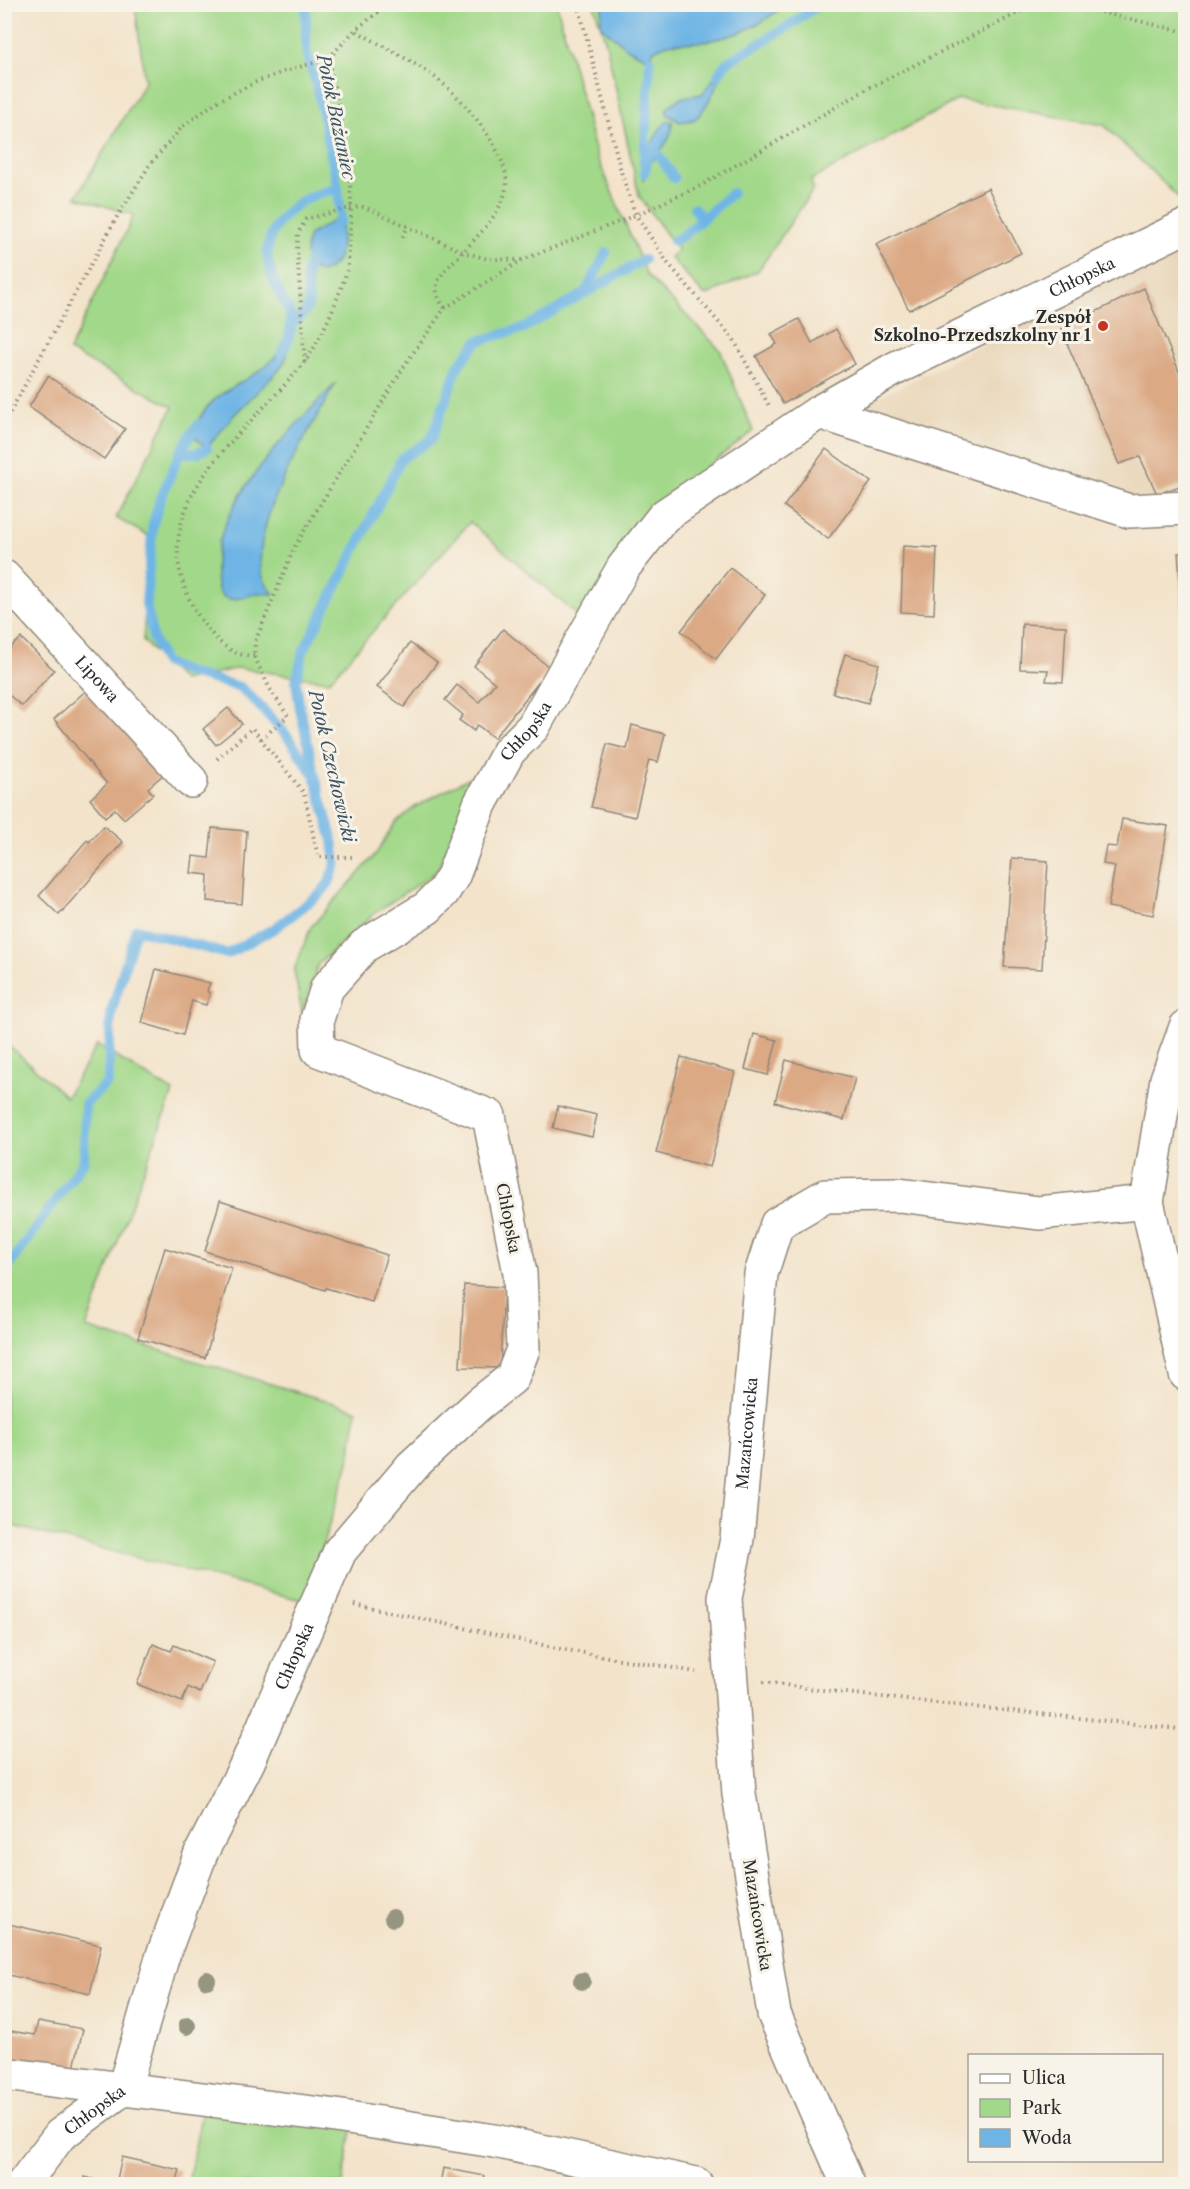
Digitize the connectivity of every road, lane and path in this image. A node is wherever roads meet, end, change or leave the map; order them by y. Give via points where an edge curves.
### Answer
1 (389, 4) edge
2 (578, 4) edge
3 (1036, 4) edge
4 (1066, 4) edge
5 (354, 30) junction
6 (1185, 32) edge
7 (326, 60) junction
8 (353, 207) junction
9 (636, 214) junction
10 (408, 226) junction
11 (1185, 226) edge
12 (403, 237) dead end
13 (463, 252) junction
14 (522, 260) junction
15 (445, 308) junction
16 (305, 363) junction
17 (819, 412) junction
18 (4, 423) edge
19 (784, 435) junction
20 (1185, 508) edge
21 (4, 577) edge
22 (254, 656) junction
23 (261, 739) junction
24 (191, 781) joint
25 (355, 857) dead end
26 (1185, 1027) edge
27 (1147, 1202) junction
28 (1185, 1374) edge
29 (4, 2074) edge
30 (124, 2088) junction
31 (23, 2184) edge
32 (696, 2184) edge
33 (848, 2184) edge

1 - 5 path
2 - 9 path via 622,175
3 - 9 path via 869,88 700,186
4 - 6 path
5 - 7 path
5 - 13 path, bridge via 442,83 498,151 507,177 503,200
7 - 8 path via 346,138
7 - 18 path via 256,82 216,102 182,127 149,166 117,217
8 - 10 path, bridge via 372,210
8 - 16 path via 347,269 330,315
8 - 16 path via 306,219 298,232
9 - 14 path
9 - 19 path via 667,262 734,340
10 - 12 path
10 - 13 path, bridge
11 - 17 street, Chłopska via 896,368
13 - 14 path via 488,259
13 - 15 path via 435,290
14 - 15 path
15 - 22 path via 406,363 295,546 255,642
16 - 22 path via 200,479 183,517 178,546 180,573 190,602 204,626 232,651
17 - 19 street, Chłopska
17 - 20 street via 1129,511
19 - 30 street, Chłopska via 664,516 623,568 533,727 509,751 480,804 453,876 443,892 427,908 364,946 327,988 317,1019 318,1050 489,1116 520,1273 523,1349 512,1378 412,1466 340,1551 248,1762 201,1853 163,1955
21 - 24 street, Lipowa
22 - 23 path via 288,716
23 - 24 path via 252,728
23 - 25 path via 304,793 318,857
26 - 27 street via 1167,1079
27 - 28 street
27 - 33 street, Mazańcowicka via 1039,1214 899,1195 825,1196 777,1224 761,1274 737,1539 726,1598 739,1794 774,2014
29 - 30 street
30 - 31 street, Chłopska via 60,2135
30 - 32 street via 494,2141

